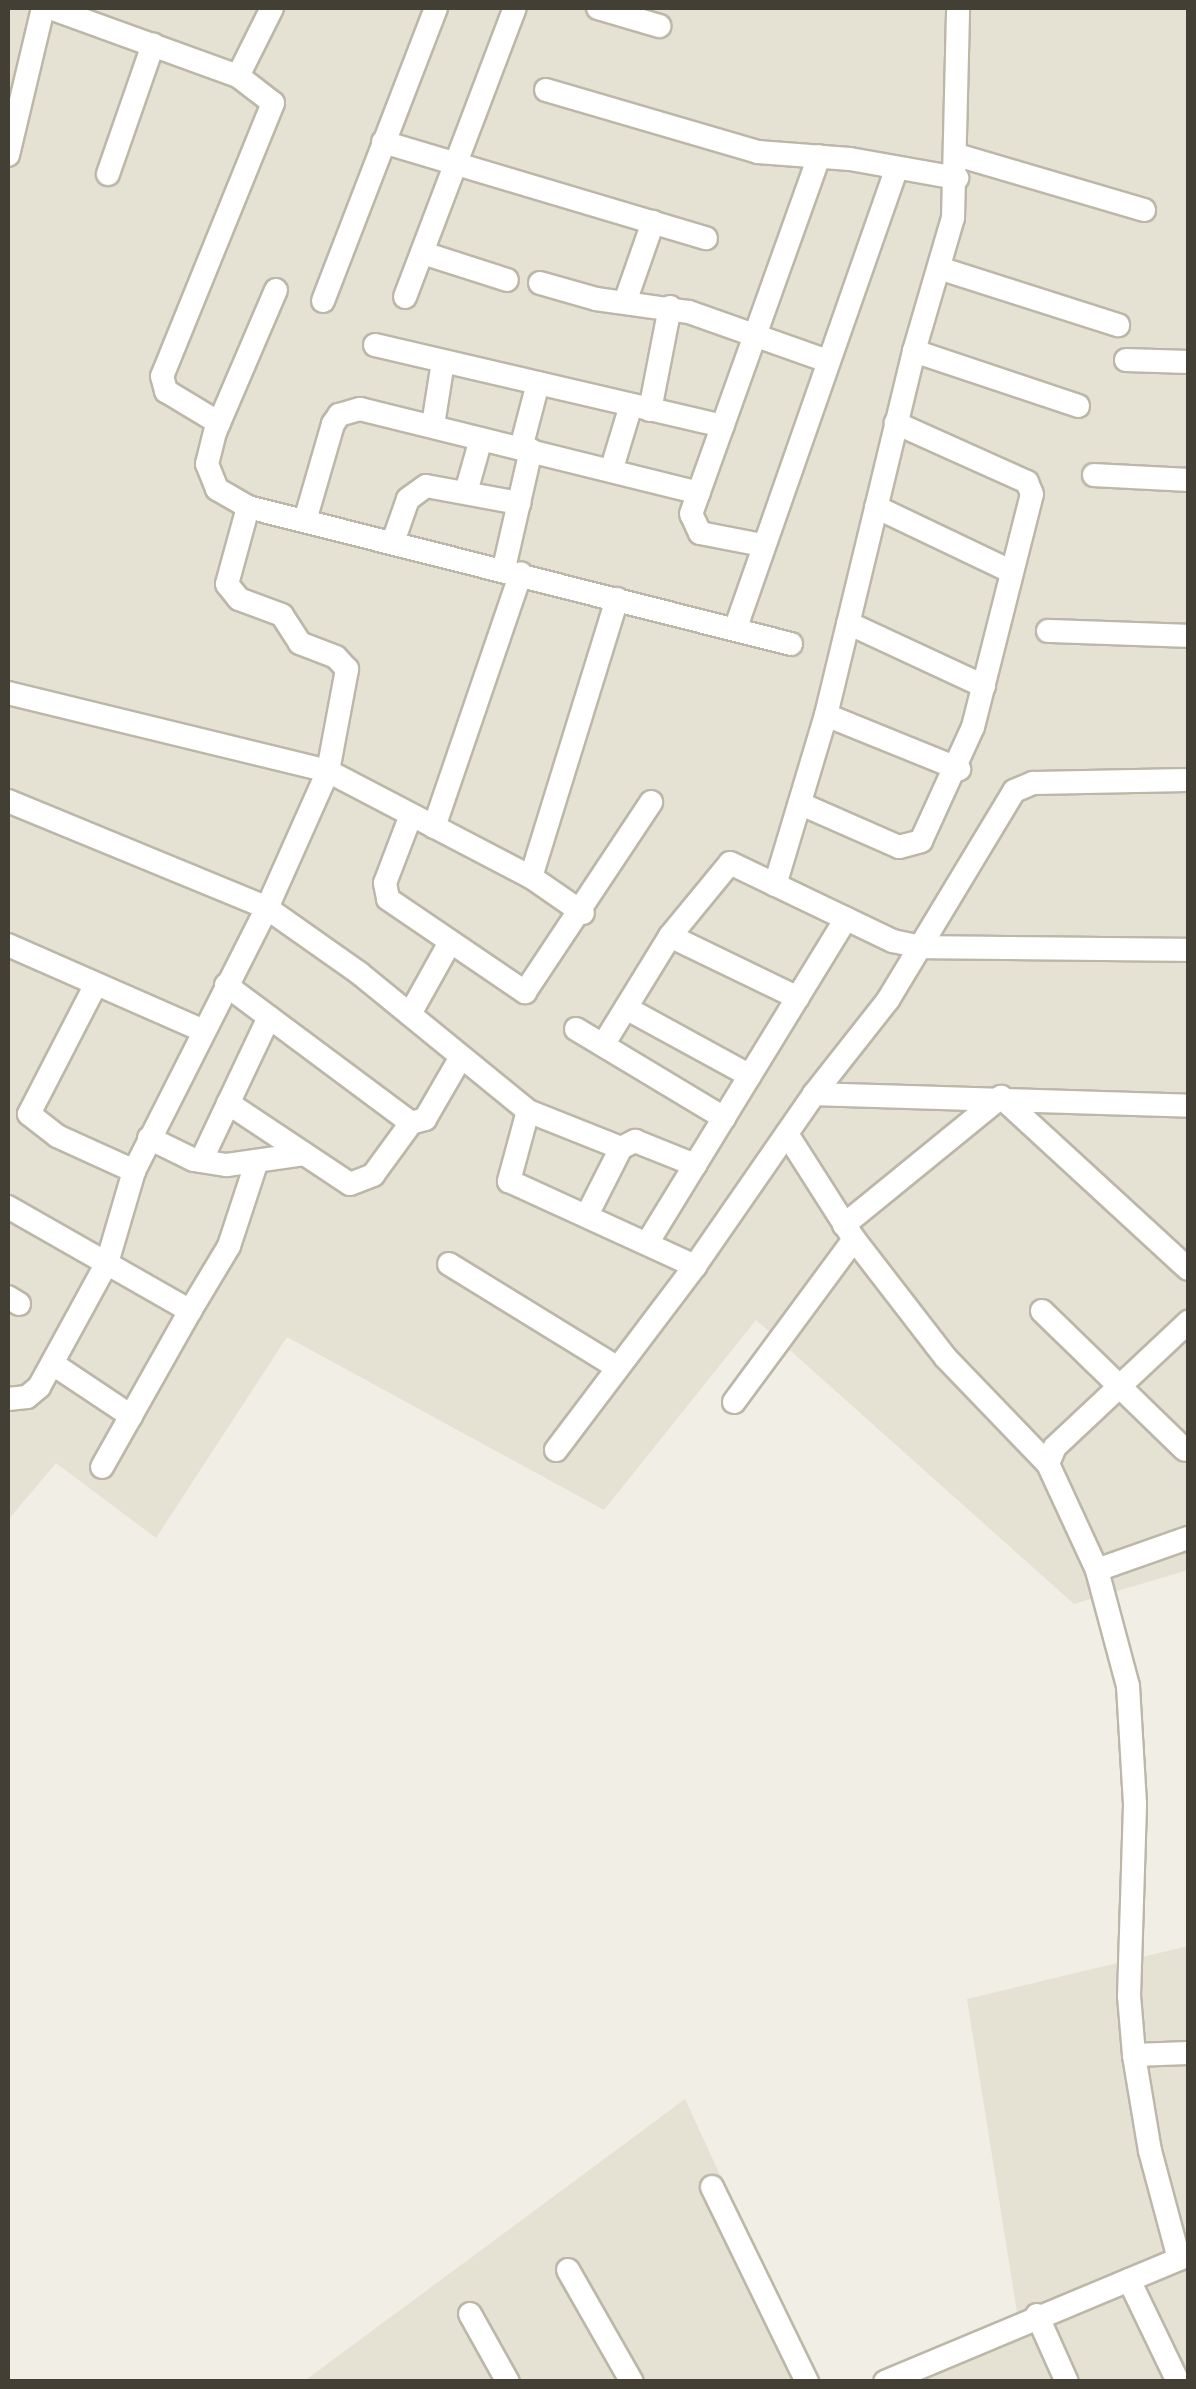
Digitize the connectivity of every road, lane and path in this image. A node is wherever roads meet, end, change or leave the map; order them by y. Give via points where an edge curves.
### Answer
1 (47, 8) edge
2 (270, 8) edge
3 (436, 8) edge
4 (515, 8) edge
5 (598, 8) edge
6 (958, 8) edge
7 (659, 26) dead end
8 (153, 46) junction
9 (238, 76) junction
10 (546, 90) dead end
11 (383, 142) junction
12 (8, 155) edge
13 (819, 156) junction
14 (456, 165) junction
15 (957, 166) junction
16 (897, 168) junction
17 (108, 174) dead end
18 (1144, 210) dead end
19 (653, 222) junction
20 (706, 238) dead end
21 (423, 254) junction
22 (942, 270) junction
23 (508, 280) dead end
24 (540, 283) dead end
25 (276, 290) dead end
26 (405, 297) dead end
27 (322, 301) dead end
28 (625, 302) junction
29 (670, 307) junction
30 (1118, 325) dead end
31 (756, 334) junction
32 (375, 345) dead end
33 (914, 351) junction
34 (1126, 360) dead end
35 (444, 362) junction
36 (828, 362) junction
37 (1188, 362) edge
38 (538, 383) junction
39 (1078, 406) dead end
40 (641, 407) junction
41 (219, 423) junction
42 (896, 423) junction
43 (433, 425) junction
44 (723, 426) junction
45 (482, 439) junction
46 (526, 449) junction
47 (612, 468) junction
48 (1094, 475) dead end
49 (1188, 480) edge
50 (466, 492) junction
51 (699, 493) junction
52 (519, 503) junction
53 (876, 506) junction
54 (248, 507) junction
55 (306, 517) junction
56 (394, 539) junction
57 (762, 545) junction
58 (513, 570) junction
59 (1010, 571) junction
60 (618, 599) junction
61 (848, 623) junction
62 (736, 627) junction
63 (1048, 631) dead end
64 (1188, 636) edge
65 (792, 644) dead end
66 (984, 686) junction
67 (8, 693) edge
68 (826, 716) junction
69 (959, 768) junction
70 (328, 771) junction
71 (1188, 780) edge
72 (8, 801) edge
73 (651, 802) dead end
74 (801, 804) junction
75 (411, 815) junction
76 (434, 827) junction
77 (532, 877) junction
78 (775, 885) junction
79 (268, 908) junction
80 (583, 914) junction
81 (846, 919) junction
82 (670, 936) junction
83 (450, 942) junction
84 (8, 945) edge
85 (922, 947) junction
86 (1188, 950) edge
87 (95, 986) junction
88 (226, 986) junction
89 (798, 998) junction
90 (626, 1008) junction
91 (410, 1014) junction
92 (269, 1017) junction
93 (576, 1029) dead end
94 (202, 1030) junction
95 (603, 1045) junction
96 (461, 1057) junction
97 (750, 1076) junction
98 (814, 1094) junction
99 (1001, 1097) junction
100 (228, 1102) junction
101 (1188, 1106) edge
102 (528, 1112) junction
103 (724, 1118) junction
104 (411, 1123) junction
105 (786, 1134) junction
106 (150, 1138) junction
107 (621, 1148) junction
108 (304, 1154) junction
109 (201, 1161) junction
110 (256, 1164) junction
111 (695, 1165) junction
112 (134, 1171) junction
113 (8, 1207) edge
114 (587, 1215) junction
115 (849, 1232) junction
116 (648, 1240) junction
117 (107, 1263) junction
118 (449, 1264) dead end
119 (695, 1266) junction
120 (1188, 1268) edge
121 (190, 1311) junction
122 (1042, 1311) dead end
123 (1188, 1322) edge
124 (53, 1364) junction
125 (618, 1368) junction
126 (1118, 1388) junction
127 (8, 1399) edge
128 (734, 1402) dead end
129 (131, 1416) junction
130 (556, 1450) dead end
131 (1185, 1450) dead end
132 (1048, 1464) junction
133 (102, 1467) dead end
134 (1188, 1538) edge
135 (1097, 1570) junction
136 (1188, 2053) edge
137 (1134, 2055) junction
138 (712, 2187) dead end
139 (1184, 2257) edge
140 (568, 2270) dead end
141 (1129, 2280) junction
142 (470, 2314) dead end
143 (1037, 2315) junction
144 (891, 2380) edge
145 (508, 2382) edge
146 (632, 2382) edge
147 (807, 2382) edge
148 (1067, 2382) edge
149 (1178, 2382) edge

1 - 8 street
1 - 12 street
2 - 9 street
3 - 11 street
4 - 14 street
5 - 7 street
6 - 15 street
8 - 9 street
8 - 17 street
9 - 41 street via 269,96 271,112 162,376 166,391
10 - 13 street via 758,152
11 - 14 street
11 - 27 street
13 - 16 street
13 - 31 street
14 - 19 street
14 - 21 street
15 - 16 street
15 - 18 street
15 - 22 street
16 - 36 street
19 - 20 street
19 - 28 street
21 - 23 street
21 - 26 street
22 - 30 street
22 - 33 street
24 - 28 street
25 - 41 street
28 - 29 street
29 - 31 street
29 - 40 street
31 - 36 street
31 - 44 street
32 - 35 street
33 - 39 street
33 - 42 street
34 - 37 street
35 - 38 street
35 - 43 street
36 - 57 street
38 - 40 street
38 - 46 street
40 - 44 street
40 - 47 street
41 - 54 street via 207,464 210,478
42 - 53 street
42 - 59 street via 1032,487
43 - 45 street
43 - 55 street via 360,408 340,415
44 - 51 street
45 - 46 street
45 - 50 street
46 - 47 street
46 - 52 street
47 - 51 street
48 - 49 street
50 - 52 street
50 - 56 street via 417,490
51 - 57 street via 691,514 694,529
52 - 58 street
53 - 59 street
53 - 61 street
54 - 55 street
54 - 70 street via 227,584 239,599 282,615 300,643 336,657 346,670
55 - 56 street
56 - 58 street
57 - 62 street
58 - 60 street
58 - 76 street
59 - 66 street
60 - 62 street
60 - 77 street
61 - 66 street
61 - 68 street
62 - 65 street
63 - 64 street
66 - 69 street
67 - 70 street
68 - 69 street
68 - 74 street
69 - 74 street via 921,841 907,849
70 - 75 street
70 - 79 street
71 - 85 street via 1033,783 1014,791
72 - 79 street
73 - 80 street
74 - 78 street
75 - 76 street
75 - 83 street via 384,892
76 - 77 street
77 - 80 street
78 - 81 street
78 - 82 street via 724,865
79 - 88 street
79 - 91 street
80 - 83 street via 525,992
81 - 85 street
81 - 89 street
82 - 89 street
82 - 90 street
83 - 91 street
84 - 87 street
85 - 86 street
85 - 98 street
87 - 94 street
87 - 112 street via 29,1114 57,1136
88 - 92 street
88 - 94 street
89 - 97 street
90 - 95 street
90 - 97 street
91 - 96 street
92 - 100 street
92 - 104 street
93 - 95 street
94 - 106 street
95 - 103 street
96 - 102 street
96 - 104 street via 425,1118
97 - 103 street
98 - 99 street
98 - 105 street
99 - 101 street
99 - 115 street
99 - 120 street
100 - 108 street
100 - 109 street
102 - 107 street
102 - 114 street via 509,1181
103 - 111 street
104 - 108 street via 359,1184 338,1179
105 - 115 street
105 - 119 street
106 - 109 street
106 - 112 street
107 - 111 street via 634,1141
107 - 114 street
108 - 110 street
109 - 110 street
110 - 121 street via 228,1246
111 - 116 street
112 - 117 street
113 - 117 street
114 - 116 street
115 - 128 street
115 - 132 street via 977,1394
116 - 119 street
117 - 121 street
117 - 124 street
118 - 125 street
119 - 125 street
121 - 129 street
122 - 126 street
123 - 126 street
124 - 127 street via 34,1393
124 - 129 street
125 - 130 street
126 - 131 street
126 - 132 street via 1055,1446
129 - 133 street
132 - 135 street
134 - 135 street
135 - 137 street via 1116,1624 1134,1738
136 - 137 street
137 - 139 street via 1150,2152
138 - 147 street
139 - 141 street
140 - 146 street
141 - 143 street
141 - 149 street
142 - 145 street
143 - 144 street
143 - 148 street

